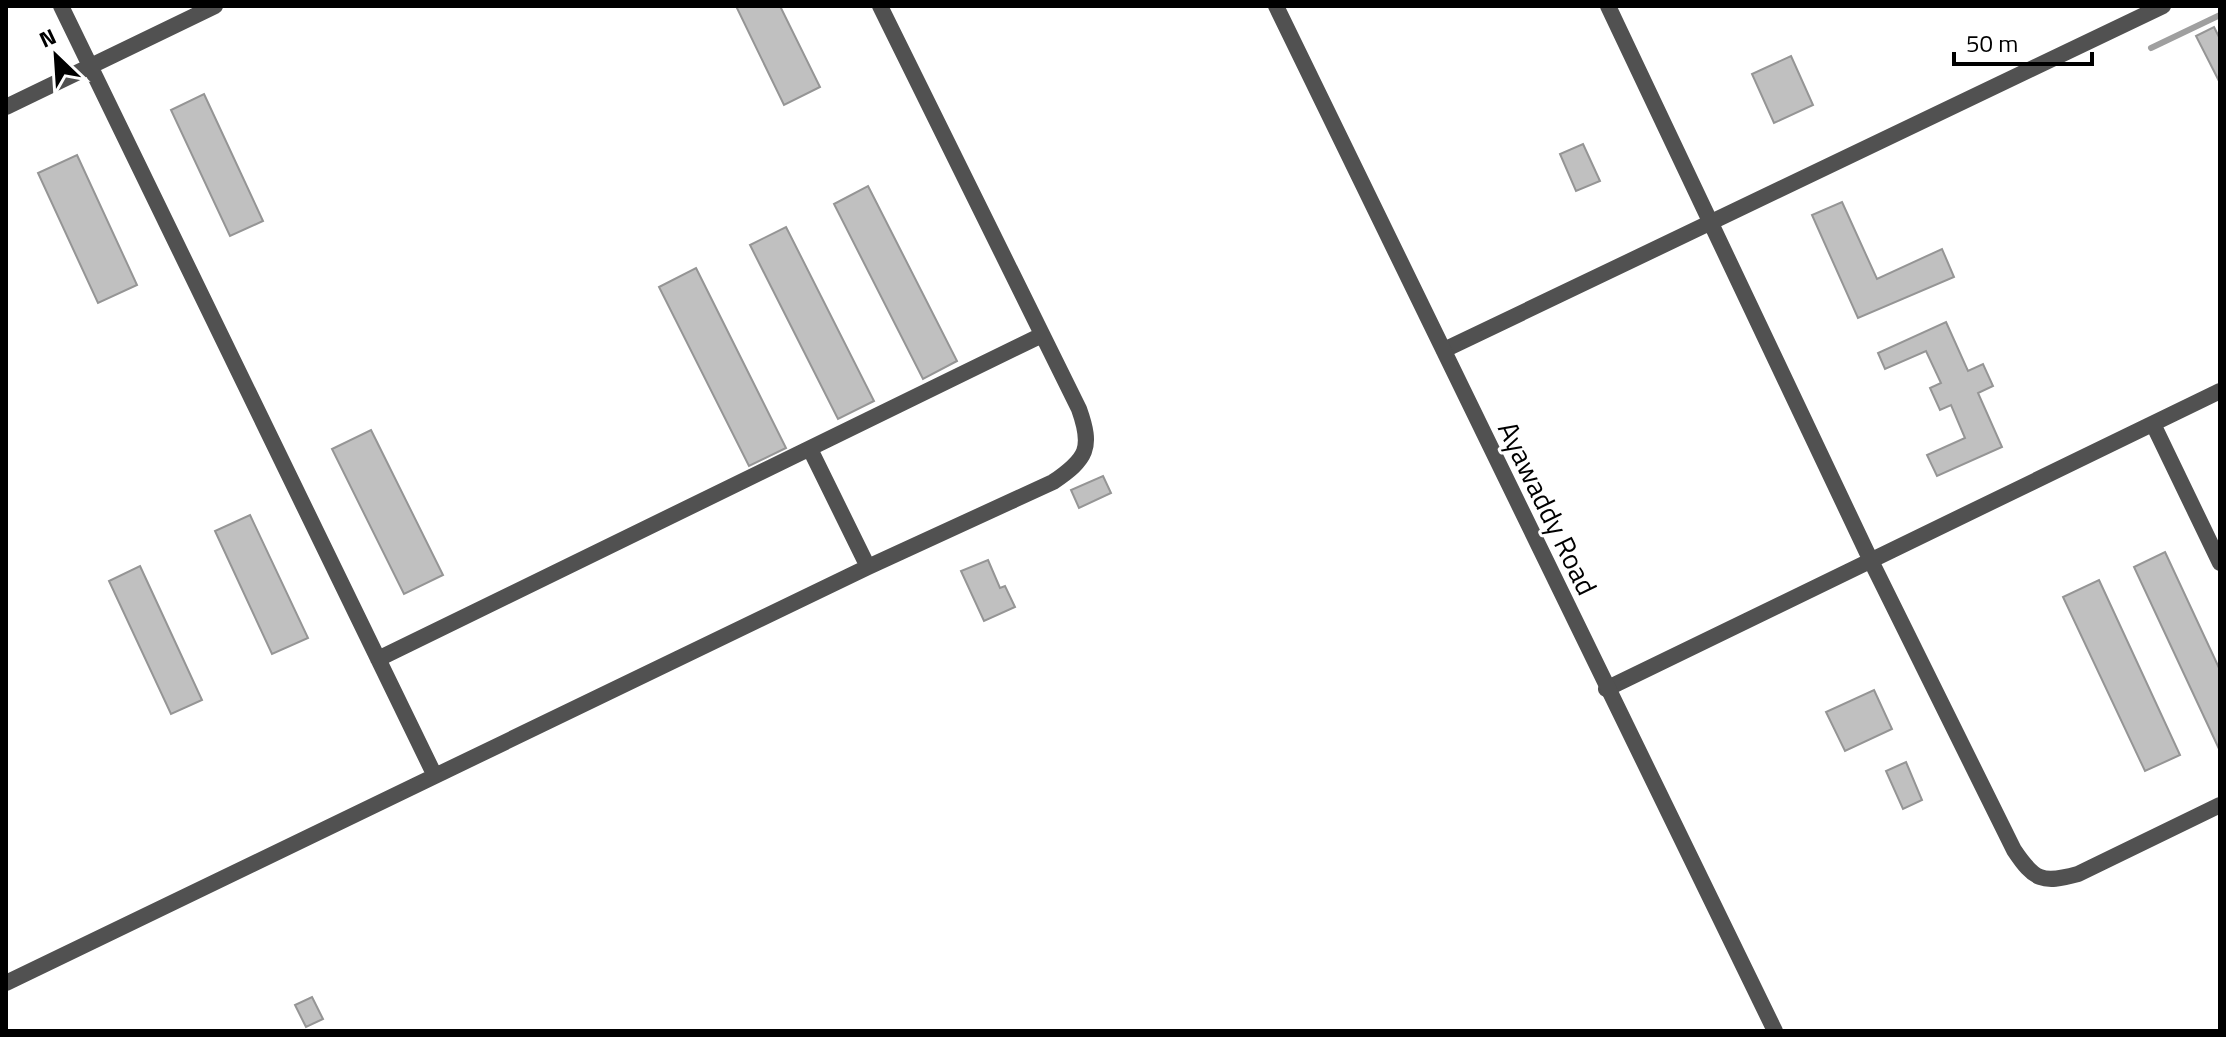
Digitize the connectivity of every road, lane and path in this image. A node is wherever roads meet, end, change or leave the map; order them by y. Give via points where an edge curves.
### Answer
1 (61, 6) edge
2 (215, 6) edge
3 (880, 6) edge
4 (1276, 6) edge
5 (1608, 6) edge
6 (2163, 6) edge
7 (91, 66) junction
8 (6, 107) edge
9 (1710, 223) junction
10 (1042, 335) junction
11 (1444, 350) junction
12 (2220, 391) edge
13 (2153, 424) junction
14 (810, 449) junction
15 (1871, 561) junction
16 (2220, 563) edge
17 (868, 567) junction
18 (378, 659) junction
19 (1606, 689) junction
20 (435, 776) junction
21 (2220, 805) edge
22 (6, 983) edge
23 (1775, 1031) edge

1 - 7 street
2 - 7 street
3 - 10 street
4 - 11 street, Ayawaddy Road
5 - 9 street
6 - 9 street
7 - 8 street
7 - 18 street
9 - 11 street
9 - 15 street
10 - 14 street
10 - 17 street via 1086,429 1086,446 1076,467
11 - 19 street, Ayawaddy Road
12 - 13 street
13 - 15 street
13 - 16 street
14 - 17 street
14 - 18 street
15 - 19 street
15 - 21 street via 2027,870 2057,880 2078,874
17 - 20 street
18 - 20 street
19 - 23 street, Ayawaddy Road
20 - 22 street

